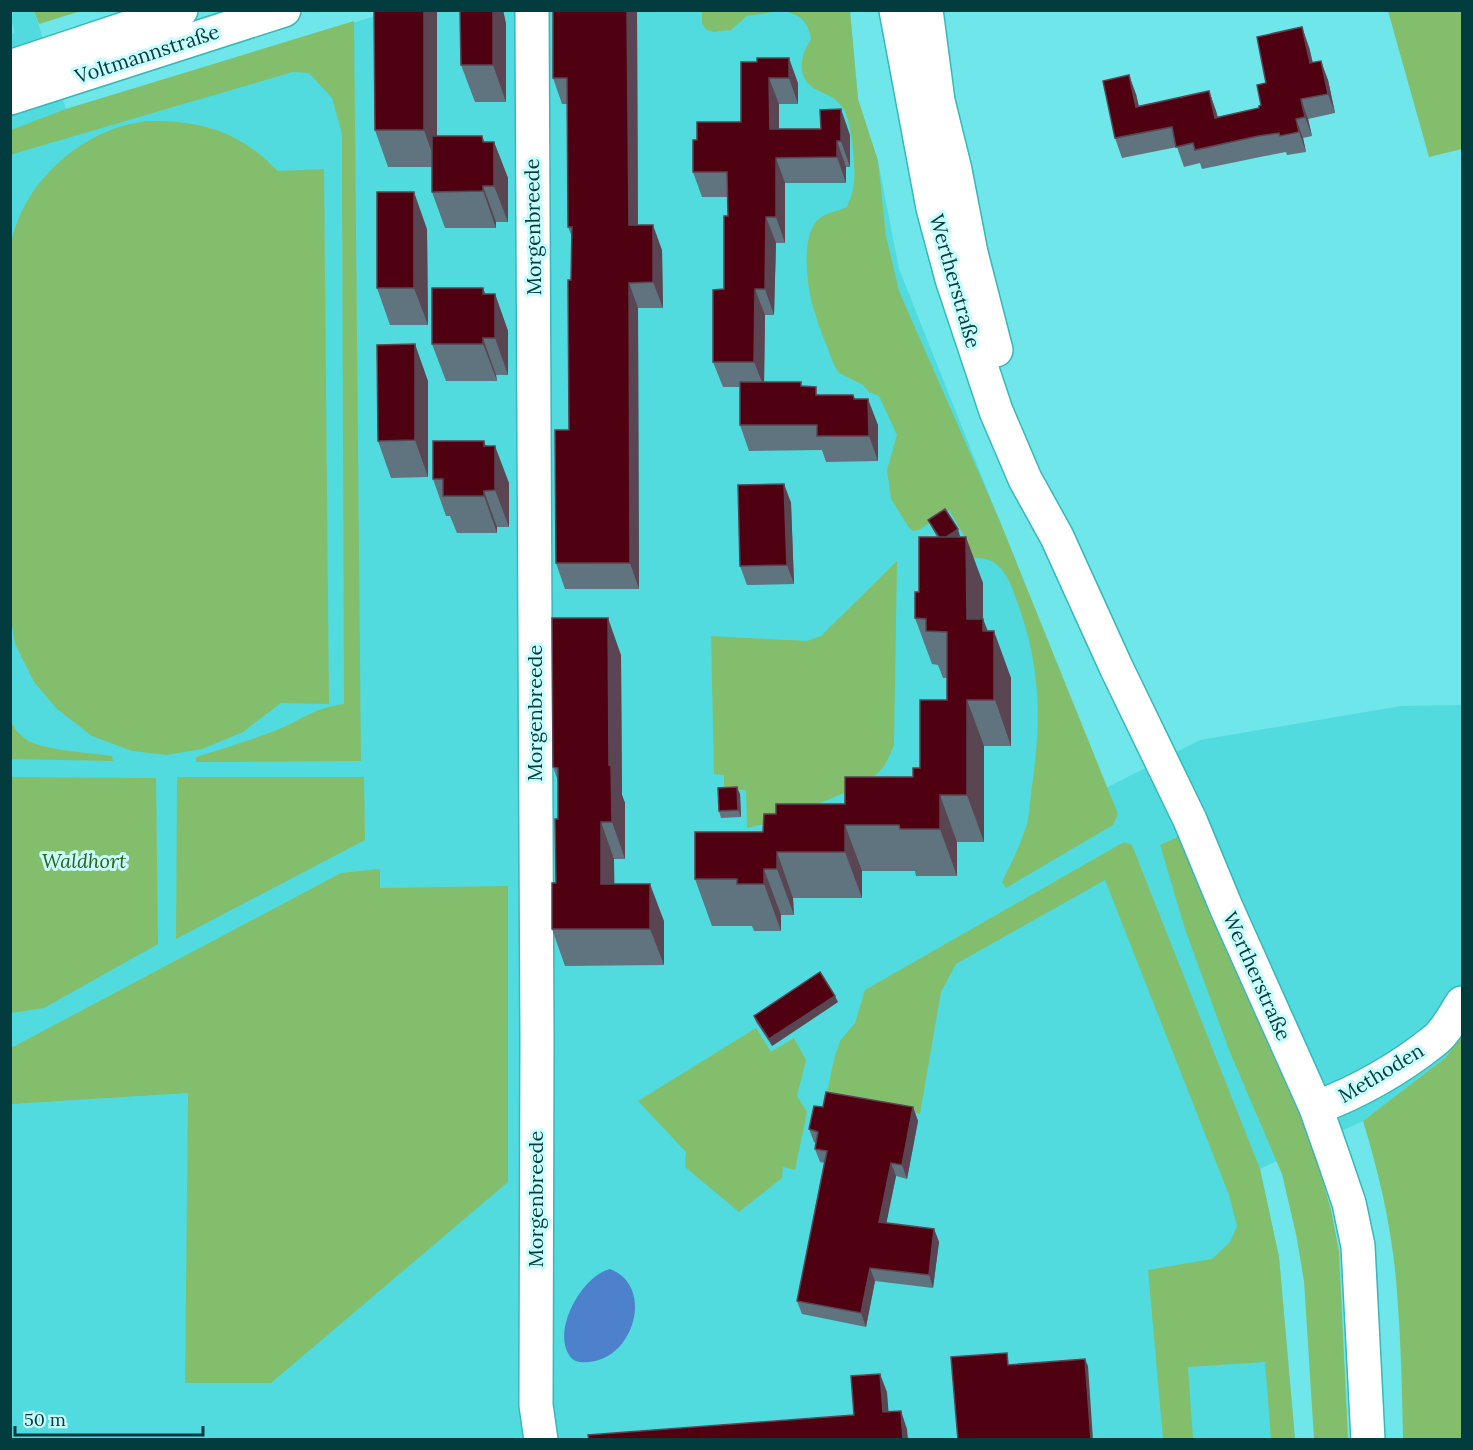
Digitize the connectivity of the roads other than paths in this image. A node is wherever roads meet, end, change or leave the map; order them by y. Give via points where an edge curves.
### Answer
1 (181, 10) edge
2 (284, 10) edge
3 (532, 10) edge
4 (896, 10) edge
5 (926, 10) edge
6 (942, 10) edge
7 (10, 67) edge
8 (10, 98) edge
9 (955, 170) junction
10 (1057, 537) junction
11 (1462, 1003) edge
12 (1316, 1108) junction
13 (539, 1427) edge
14 (1368, 1440) edge

1 - 7 main road, Voltmannstraße
2 - 8 main road, Voltmannstraße
3 - 13 main road, Morgenbreede
4 - 10 main road, Wertherstraße via 933,208 951,279 996,411 1025,479
5 - 9 main road, Wertherstraße via 938,101
6 - 9 main road, Wertherstraße
9 - 10 main road, Wertherstraße via 990,328
10 - 12 main road, Wertherstraße via 1190,820
11 - 12 main road, Methoden via 1436,1040 1364,1086
12 - 14 main road, Wertherstraße via 1349,1203 1358,1246

